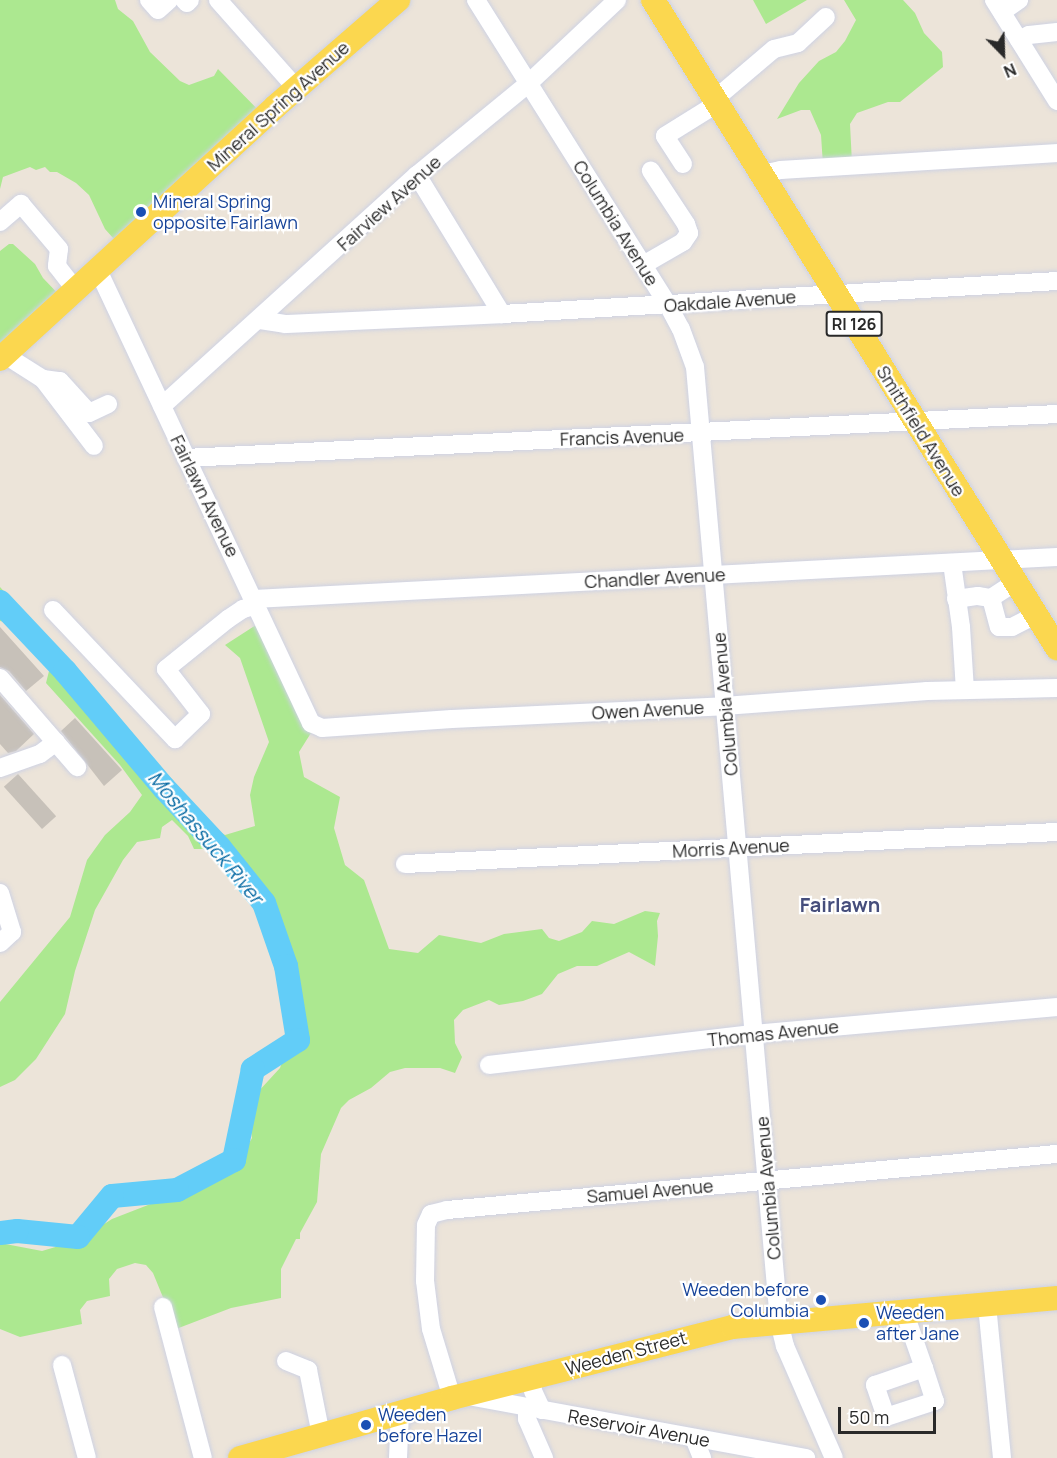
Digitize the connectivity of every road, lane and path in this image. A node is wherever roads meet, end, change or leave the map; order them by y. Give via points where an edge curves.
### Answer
1 (148, 0) edge
2 (169, 0) edge
3 (184, 0) edge
4 (190, 0) edge
5 (218, 0) edge
6 (398, 0) edge
7 (476, 0) edge
8 (617, 0) edge
9 (653, 0) edge
10 (1019, 0) edge
11 (998, 6) edge
12 (826, 17) dead end
13 (1057, 32) edge
14 (1019, 40) junction
15 (529, 83) junction
16 (296, 88) junction
17 (716, 101) junction
18 (1057, 101) edge
19 (1057, 153) edge
20 (683, 164) dead end
21 (651, 171) dead end
22 (762, 174) junction
23 (417, 175) junction
24 (0, 222) edge
25 (643, 265) junction
26 (98, 270) junction
27 (1057, 281) edge
28 (76, 290) junction
29 (835, 294) junction
30 (668, 305) junction
31 (502, 314) junction
32 (260, 320) junction
33 (2, 357) edge
34 (43, 379) junction
35 (108, 404) dead end
36 (162, 406) junction
37 (1057, 414) edge
38 (916, 422) junction
39 (703, 434) junction
40 (94, 446) dead end
41 (186, 458) junction
42 (1057, 557) edge
43 (1002, 560) junction
44 (952, 562) junction
45 (715, 575) junction
46 (1016, 582) junction
47 (991, 598) junction
48 (956, 600) junction
49 (255, 602) junction
50 (53, 610) dead end
51 (1036, 615) junction
52 (1057, 648) edge
53 (0, 678) edge
54 (1057, 688) edge
55 (965, 690) junction
56 (724, 706) junction
57 (311, 723) joint
58 (56, 742) junction
59 (77, 767) dead end
60 (0, 768) edge
61 (1057, 832) edge
62 (738, 847) junction
63 (405, 864) dead end
64 (0, 896) edge
65 (0, 943) edge
66 (1057, 1007) edge
67 (754, 1034) junction
68 (489, 1065) dead end
69 (1057, 1154) edge
70 (767, 1181) junction
71 (1057, 1298) edge
72 (987, 1305) junction
73 (163, 1307) dead end
74 (904, 1311) junction
75 (779, 1322) junction
76 (286, 1361) dead end
77 (62, 1365) dead end
78 (924, 1368) dead end
79 (531, 1378) junction
80 (458, 1397) junction
81 (534, 1408) junction
82 (400, 1413) junction
83 (321, 1435) junction
84 (694, 1438) junction
85 (247, 1457) edge
86 (87, 1458) edge
87 (203, 1458) edge
88 (398, 1458) edge
89 (544, 1458) edge
90 (702, 1458) edge
91 (807, 1458) edge
92 (834, 1458) edge
93 (1002, 1458) edge

1 - 2 street via 158,10
3 - 4 street
5 - 16 street
6 - 16 main road, Mineral Spring Avenue
7 - 15 street, Columbia Avenue
8 - 15 street, Fairview Avenue
9 - 17 main road, Smithfield Avenue / RI 126
10 - 11 street
11 - 14 street
12 - 17 street via 798,43 774,49
13 - 14 street via 1029,34
14 - 18 street
15 - 23 street, Fairview Avenue
15 - 25 street, Columbia Avenue
16 - 26 main road, Mineral Spring Avenue
17 - 20 street via 665,136
17 - 22 main road, Smithfield Avenue / RI 126
19 - 22 street
21 - 25 street via 689,233 683,242
22 - 29 main road, Smithfield Avenue / RI 126
23 - 31 street
23 - 32 street, Fairview Avenue
24 - 28 street via 21,204 59,249 57,266
25 - 30 street, Columbia Avenue
26 - 28 main road, Mineral Spring Avenue
26 - 36 street, Fairlawn Avenue
27 - 29 street, Oakdale Avenue
28 - 33 main road, Mineral Spring Avenue
29 - 30 street, Oakdale Avenue
29 - 38 main road, Smithfield Avenue / RI 126
30 - 31 street, Oakdale Avenue
30 - 39 street, Columbia Avenue via 696,368
31 - 32 street, Oakdale Avenue via 285,324
32 - 36 street, Fairview Avenue
33 - 34 street
34 - 35 street via 60,381 89,413
34 - 40 street
36 - 41 street, Fairlawn Avenue
37 - 38 street, Francis Avenue
38 - 39 street, Francis Avenue
38 - 43 main road, Smithfield Avenue / RI 126
39 - 41 street, Francis Avenue
39 - 45 street, Columbia Avenue
41 - 49 street, Fairlawn Avenue
42 - 43 street, Chandler Avenue
43 - 44 street, Chandler Avenue
43 - 46 main road, Smithfield Avenue / RI 126
44 - 45 street, Chandler Avenue
44 - 48 street
45 - 49 street, Chandler Avenue
45 - 56 street, Columbia Avenue
46 - 47 street
46 - 51 main road, Smithfield Avenue / RI 126
47 - 48 street
47 - 51 street via 999,627 1012,627
48 - 55 street
49 - 50 street via 166,669 201,714 175,738
49 - 57 street, Fairlawn Avenue
51 - 52 main road, Smithfield Avenue / RI 126
53 - 58 street
54 - 55 street, Owen Avenue
55 - 56 street, Owen Avenue
56 - 57 street, Owen Avenue via 322,728
56 - 62 street, Columbia Avenue
58 - 59 street
58 - 60 street via 40,754
61 - 62 street, Morris Avenue
62 - 63 street, Morris Avenue
62 - 67 street, Columbia Avenue
64 - 65 street via 12,932
66 - 67 street, Thomas Avenue
67 - 68 street, Thomas Avenue
67 - 70 street, Columbia Avenue
69 - 70 street, Samuel Avenue
70 - 75 street, Columbia Avenue
70 - 80 street, Samuel Avenue via 431,1214 426,1225 425,1281 430,1329
71 - 72 main road, Weeden Street
72 - 74 main road, Weeden Street
72 - 93 street
73 - 87 street
74 - 75 main road, Weeden Street
74 - 78 street
75 - 79 main road, Weeden Street via 695,1335
75 - 92 street, Columbia Avenue via 785,1346
76 - 83 street via 308,1370
77 - 86 street
79 - 80 main road, Weeden Street
79 - 81 street
80 - 81 street, Reservoir Avenue
80 - 82 main road, Weeden Street
81 - 84 street, Reservoir Avenue
81 - 89 street via 527,1419
82 - 83 main road, Weeden Street
82 - 88 street
83 - 85 main road, Weeden Street
84 - 90 street
84 - 91 street, Reservoir Avenue

